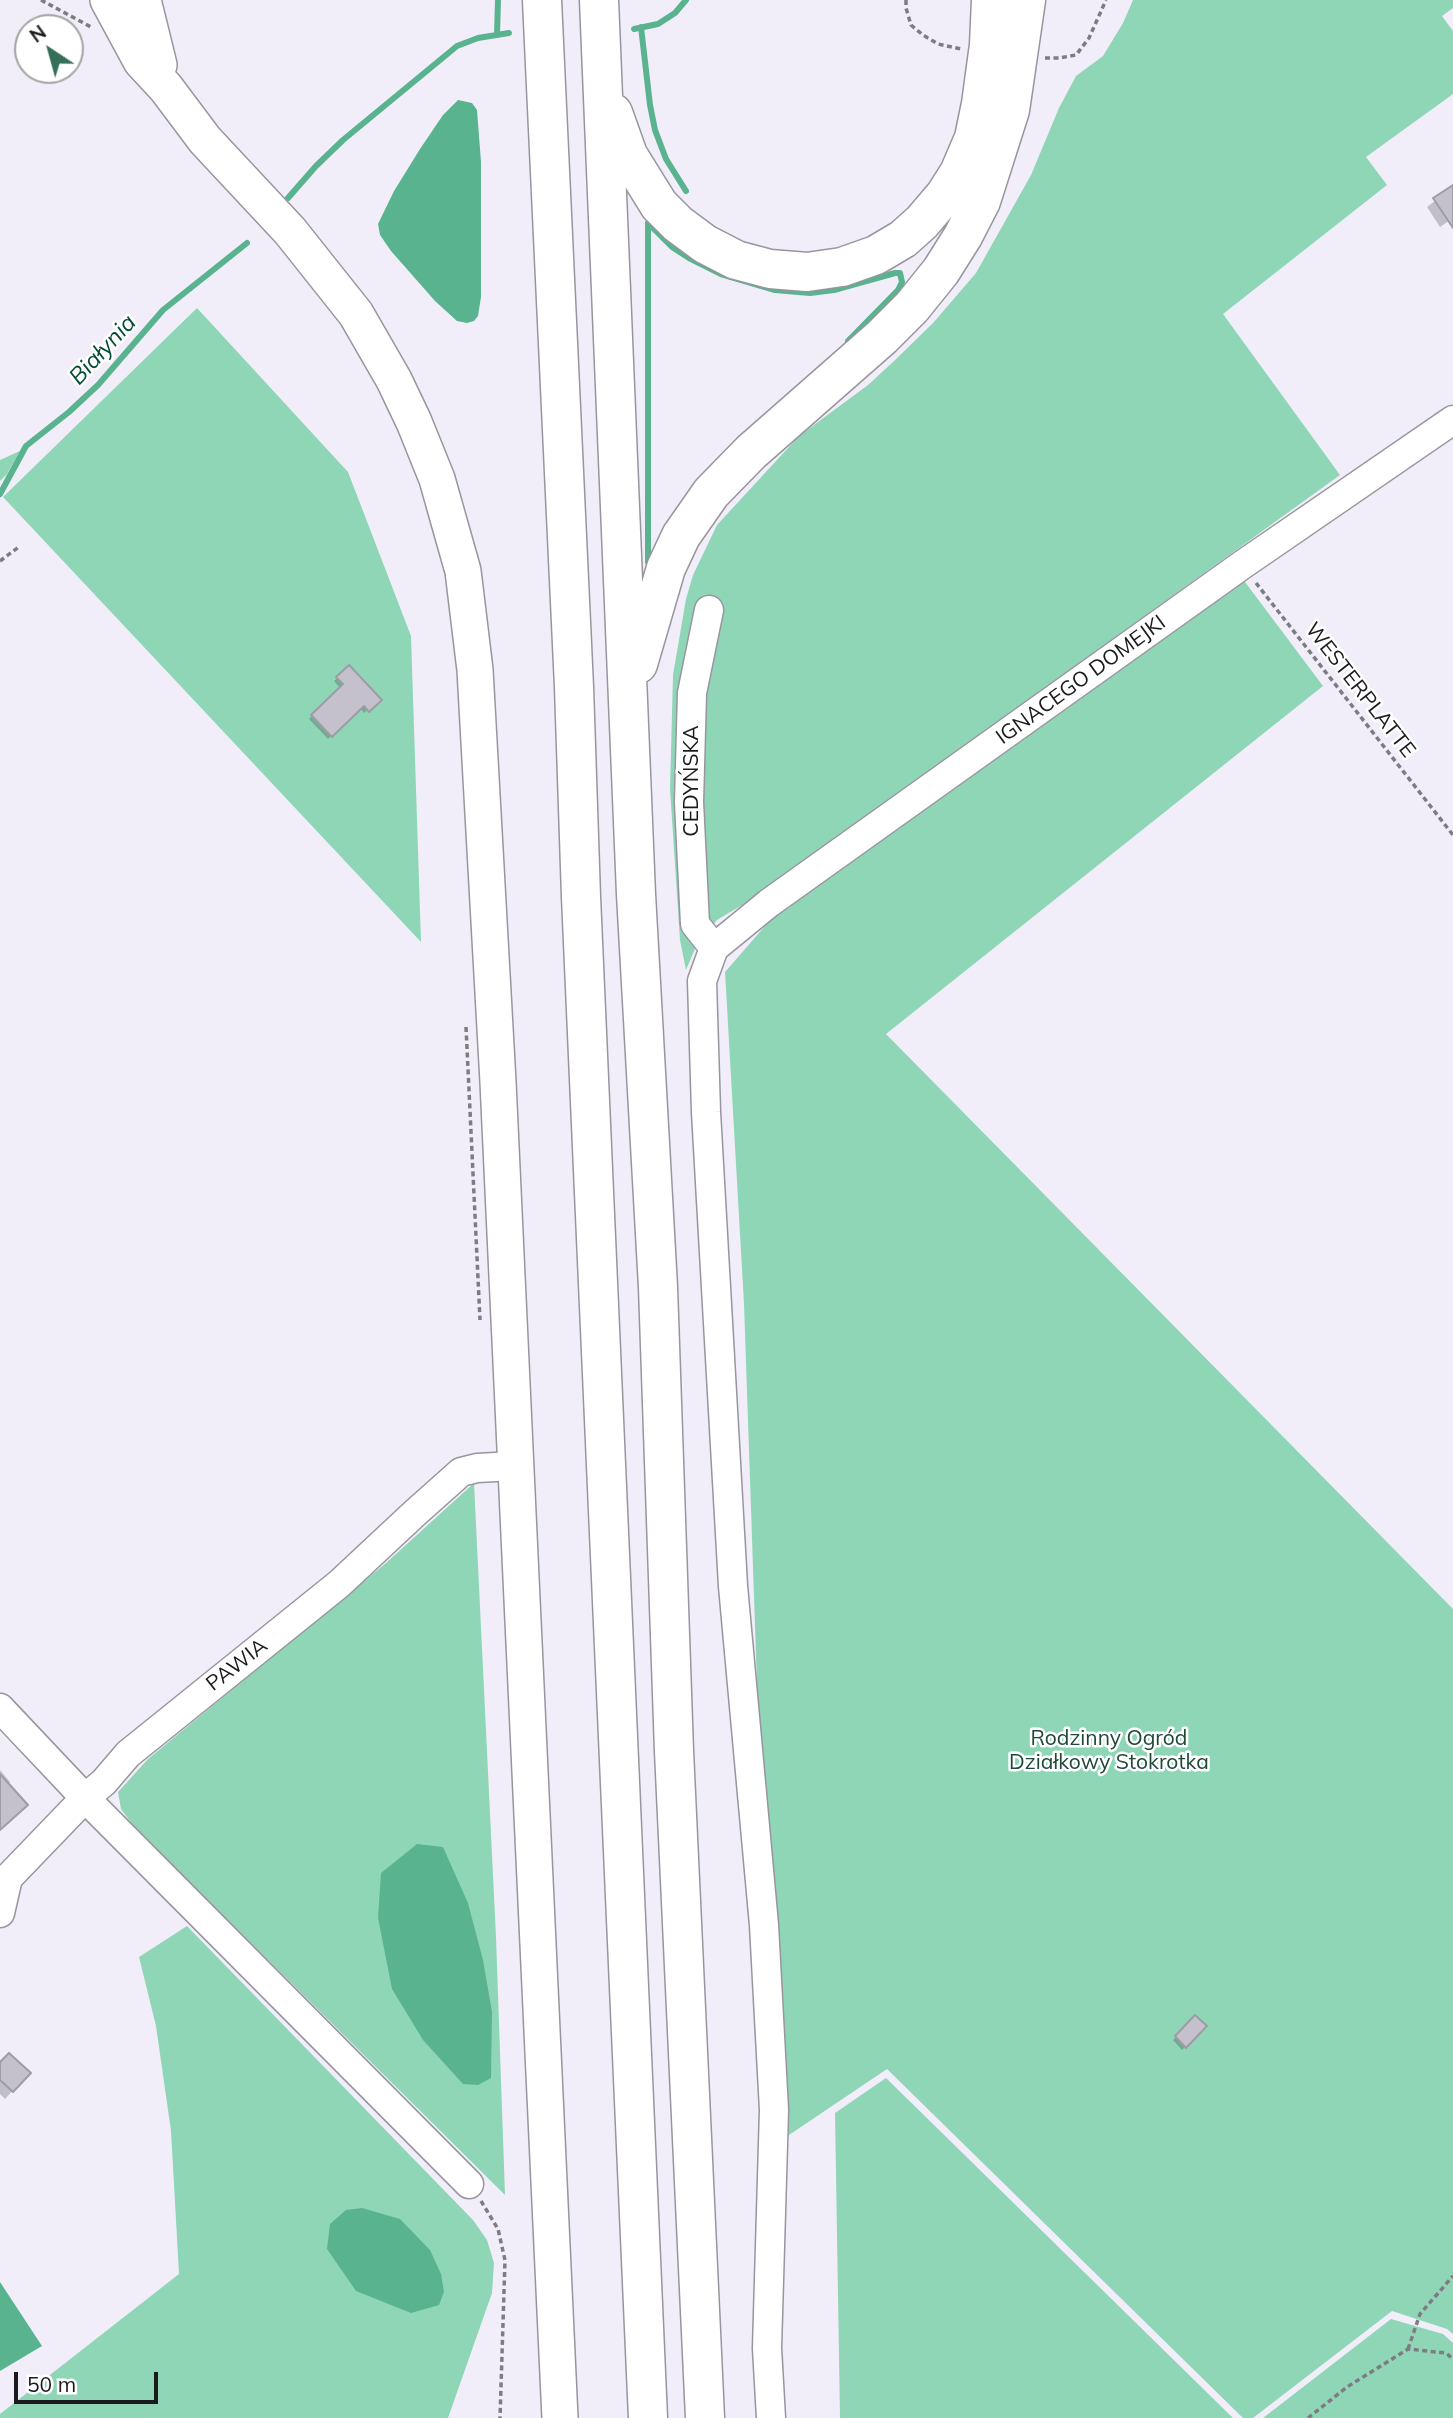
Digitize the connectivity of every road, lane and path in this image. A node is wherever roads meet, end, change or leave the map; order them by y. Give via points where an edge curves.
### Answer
1 (41, 0) edge
2 (143, 0) edge
3 (542, 0) edge
4 (598, 0) edge
5 (906, 0) edge
6 (991, 0) edge
7 (1026, 0) edge
8 (1107, 0) edge
9 (102, 15) edge
10 (972, 50) dead end
11 (1043, 58) dead end
12 (602, 84) junction
13 (166, 88) junction
14 (1453, 420) edge
15 (20, 546) dead end
16 (0, 561) edge
17 (1242, 565) junction
18 (709, 610) dead end
19 (629, 697) junction
20 (1453, 835) edge
21 (714, 948) junction
22 (466, 1016) dead end
23 (481, 1327) dead end
24 (514, 1466) junction
25 (0, 1708) edge
26 (85, 1798) junction
27 (0, 1913) edge
28 (469, 2184) joint
29 (1453, 2276) edge
30 (1408, 2349) junction
31 (1453, 2359) edge
32 (500, 2418) edge
33 (561, 2418) edge
34 (648, 2418) edge
35 (705, 2418) edge
36 (771, 2418) edge
37 (1308, 2418) edge

1 - 9 path via 86,23
2 - 13 main road
3 - 34 highway
4 - 12 highway
5 - 10 path via 912,25 923,35 953,49
6 - 12 highway via 981,104 974,138 959,173 904,239 876,256 842,267 807,272 770,269 736,260 678,224 659,205 628,155
7 - 19 highway via 1010,110 981,201 963,236 941,271 882,337 751,452 711,494 681,536 666,568
8 - 11 path via 1076,55
9 - 13 main road
12 - 19 highway
13 - 24 main road via 205,140 290,231 356,314 414,422 451,523 463,571 475,670
14 - 17 street, IGNACEGO DOMEJKI
15 - 16 path
17 - 20 path, WESTERPLATTE
17 - 21 street, IGNACEGO DOMEJKI via 769,903
18 - 21 street, CEDYŃSKA via 692,692 689,802 695,924
19 - 35 highway
21 - 36 street via 702,981 707,1126 733,1586 764,1925 774,2110 768,2348
22 - 23 path
24 - 26 street, PAWIA via 461,1472 339,1584 128,1754
24 - 33 main road
25 - 26 street
26 - 27 street, PAWIA via 8,1878
26 - 28 street
28 - 32 path via 498,2229 505,2260
29 - 30 path via 1420,2314
30 - 31 path via 1446,2353
30 - 37 path

